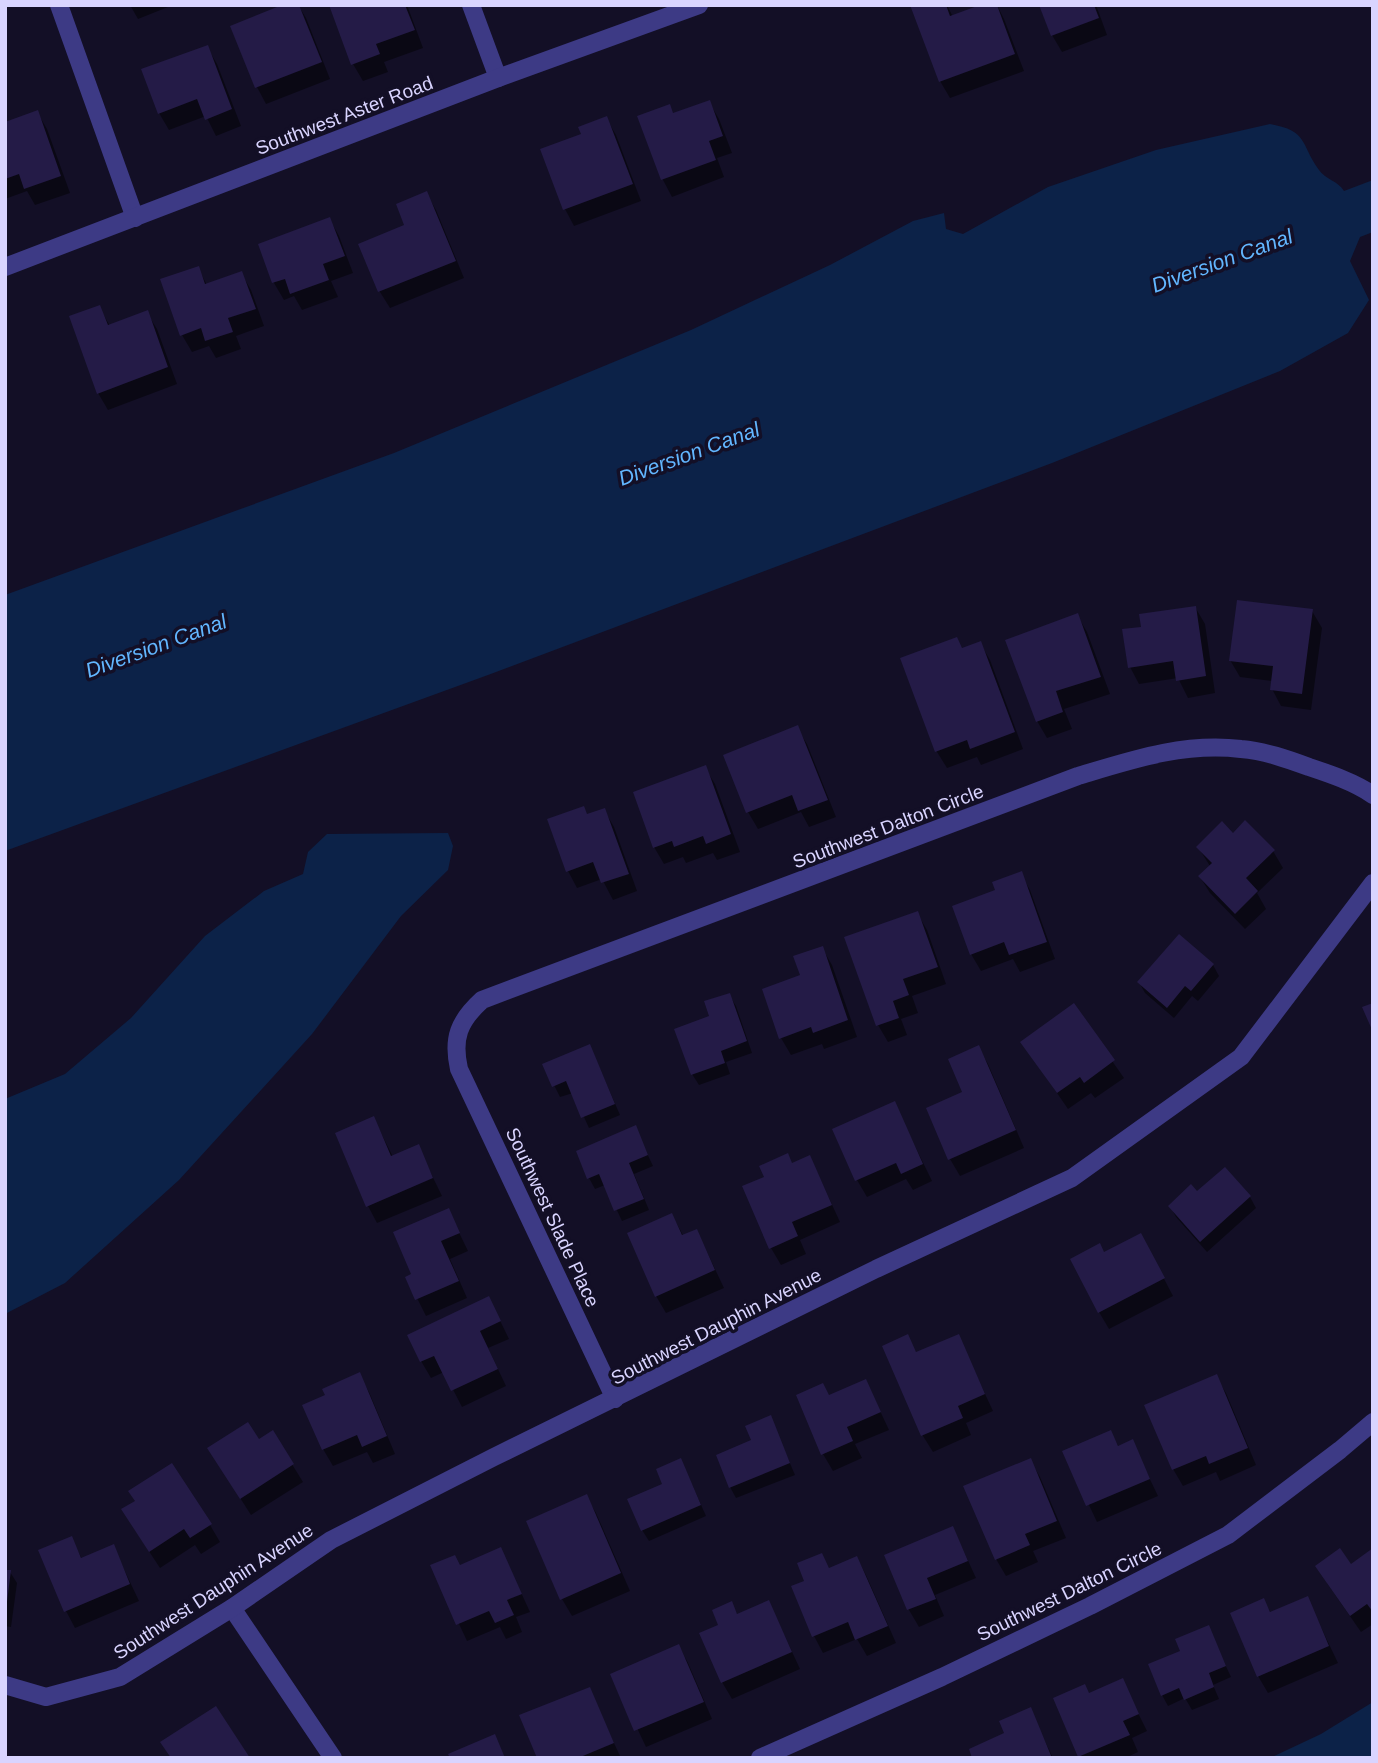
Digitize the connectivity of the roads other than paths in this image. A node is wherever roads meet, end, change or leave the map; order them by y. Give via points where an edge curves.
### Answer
1 (59, 5) edge
2 (471, 5) edge
3 (699, 5) edge
4 (498, 78) junction
5 (135, 218) junction
6 (5, 267) edge
7 (1373, 795) edge
8 (1373, 883) edge
9 (455, 1052) joint
10 (615, 1399) junction
11 (1373, 1422) edge
12 (232, 1608) junction
13 (5, 1685) edge
14 (333, 1758) edge
15 (760, 1758) edge

1 - 5 street
2 - 4 street
3 - 4 street, Southwest Aster Road
4 - 5 street, Southwest Aster Road
5 - 6 street, Southwest Aster Road
7 - 9 street, Southwest Dalton Circle via 1320,771 1241,748 1174,750 1139,757 482,1000 463,1021
8 - 10 street, Southwest Dauphin Avenue via 1241,1057 1072,1178
9 - 10 street, Southwest Slade Place
10 - 12 street, Southwest Dauphin Avenue via 331,1540
11 - 15 street, Southwest Dalton Circle via 1228,1535 967,1665
12 - 13 street, Southwest Dauphin Avenue via 120,1678 46,1697
12 - 14 street

